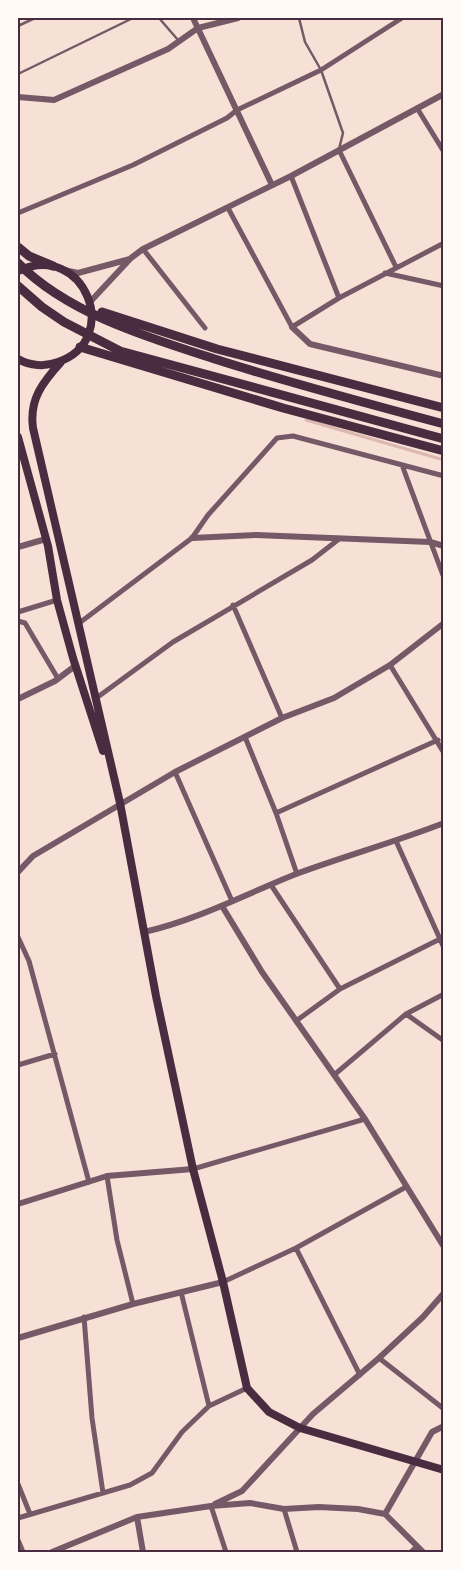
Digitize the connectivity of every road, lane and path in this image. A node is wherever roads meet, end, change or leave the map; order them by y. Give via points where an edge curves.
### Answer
1 (35, 18) edge
2 (133, 18) edge
3 (159, 18) edge
4 (193, 18) edge
5 (238, 18) edge
6 (299, 18) edge
7 (402, 18) edge
8 (18, 26) edge
9 (198, 28) junction
10 (179, 41) junction
11 (321, 70) junction
12 (18, 74) edge
13 (444, 94) edge
14 (18, 97) edge
15 (417, 108) junction
16 (238, 110) junction
17 (339, 150) junction
18 (444, 152) edge
19 (291, 176) junction
20 (272, 185) junction
21 (228, 208) junction
22 (18, 213) edge
23 (444, 242) edge
24 (18, 247) edge
25 (143, 249) junction
26 (131, 258) junction
27 (18, 262) edge
28 (57, 267) junction
29 (396, 267) junction
30 (18, 271) edge
31 (385, 273) junction
32 (18, 286) edge
33 (444, 286) edge
34 (339, 298) junction
35 (91, 305) junction
36 (205, 328) dead end
37 (292, 328) junction
38 (80, 347) junction
39 (18, 359) edge
40 (61, 362) junction
41 (444, 376) edge
42 (444, 408) edge
43 (444, 424) edge
44 (18, 437) edge
45 (444, 439) edge
46 (444, 451) edge
47 (402, 465) junction
48 (444, 476) edge
49 (192, 538) junction
50 (46, 539) junction
51 (339, 539) junction
52 (430, 542) junction
53 (444, 546) edge
54 (18, 547) edge
55 (444, 578) edge
56 (57, 600) junction
57 (233, 605) junction
58 (18, 612) edge
59 (18, 621) edge
60 (444, 622) edge
61 (78, 624) junction
62 (390, 665) junction
63 (75, 666) junction
64 (57, 677) junction
65 (18, 699) edge
66 (95, 699) junction
67 (282, 718) junction
68 (245, 737) junction
69 (438, 740) junction
70 (444, 752) edge
71 (175, 772) junction
72 (120, 803) junction
73 (276, 813) junction
74 (444, 823) edge
75 (396, 841) junction
76 (18, 872) edge
77 (297, 874) junction
78 (271, 885) junction
79 (232, 901) junction
80 (222, 906) junction
81 (144, 932) junction
82 (18, 937) edge
83 (441, 938) edge
84 (444, 948) edge
85 (340, 989) junction
86 (444, 994) edge
87 (406, 1014) junction
88 (296, 1021) junction
89 (444, 1041) edge
90 (55, 1054) junction
91 (18, 1065) edge
92 (334, 1075) junction
93 (365, 1119) junction
94 (194, 1169) junction
95 (108, 1176) junction
96 (88, 1182) junction
97 (406, 1187) junction
98 (18, 1204) edge
99 (444, 1247) edge
100 (296, 1248) junction
101 (223, 1282) junction
102 (181, 1292) junction
103 (444, 1293) edge
104 (133, 1304) junction
105 (84, 1317) junction
106 (18, 1338) edge
107 (379, 1358) junction
108 (360, 1375) junction
109 (247, 1388) junction
110 (209, 1406) junction
111 (444, 1409) edge
112 (444, 1426) edge
113 (300, 1428) junction
114 (414, 1461) junction
115 (444, 1470) edge
116 (18, 1484) edge
117 (103, 1493) junction
118 (211, 1506) junction
119 (284, 1509) junction
120 (30, 1514) junction
121 (385, 1514) junction
122 (137, 1517) junction
123 (18, 1518) edge
124 (18, 1540) edge
125 (417, 1546) junction
126 (23, 1552) edge
127 (52, 1552) edge
128 (143, 1552) edge
129 (226, 1552) edge
130 (297, 1552) edge
131 (411, 1552) edge
132 (422, 1552) edge

1 - 8 lane
2 - 12 lane
3 - 10 lane
4 - 9 street
5 - 9 street
6 - 11 lane via 305,42
7 - 11 street
9 - 10 street
9 - 16 street
10 - 14 street via 168,49 54,100
11 - 16 street
11 - 17 lane via 343,134
13 - 15 street
15 - 17 street
15 - 18 street
16 - 20 street
16 - 22 street via 133,165
17 - 19 street
17 - 29 street
19 - 20 street
19 - 34 street
20 - 21 street
21 - 25 street
21 - 37 street
23 - 29 street
24 - 28 highway via 29,256
25 - 26 street
25 - 36 street
26 - 28 street via 78,272
26 - 35 street
27 - 43 highway via 75,305 147,337 294,384
28 - 30 main road via 35,265
28 - 35 main road via 79,282
29 - 31 street
31 - 33 street
31 - 34 street
32 - 45 highway via 64,322 120,351
34 - 37 street
35 - 38 main road via 90,329
35 - 42 highway via 217,349
37 - 41 street via 310,344
38 - 40 main road
38 - 46 highway via 283,408
39 - 40 main road via 36,365
40 - 61 main road via 38,390 31,416
44 - 50 main road
47 - 48 street
47 - 49 street via 293,436 277,438 208,515
47 - 52 street
49 - 51 street via 256,535
49 - 61 street
50 - 54 street
50 - 56 main road
51 - 52 street
51 - 57 street via 312,560
52 - 53 street
52 - 55 street
56 - 58 street
56 - 63 main road
57 - 66 street via 173,642
57 - 67 street
59 - 64 street via 25,623
60 - 62 street
61 - 66 main road
62 - 67 street via 334,698
62 - 69 street
63 - 64 street
63 - 72 main road
64 - 65 street
66 - 72 main road
67 - 68 street
68 - 71 street
68 - 73 street
69 - 70 street
69 - 73 street
71 - 72 street
71 - 79 street
72 - 76 street via 33,856
72 - 81 main road
73 - 77 street
74 - 75 street
75 - 77 street
75 - 83 street
77 - 78 street
78 - 79 street
78 - 85 street
79 - 80 street
80 - 81 street
80 - 88 street
81 - 94 main road
82 - 90 street via 29,961
83 - 84 street
83 - 85 street
85 - 88 street
86 - 87 street
87 - 89 street
87 - 92 street
88 - 92 street
90 - 91 street
90 - 96 street
92 - 93 street
93 - 94 street
93 - 97 street
94 - 95 street
94 - 101 main road
95 - 96 street
95 - 104 street via 115,1230
96 - 98 street
97 - 99 street
97 - 100 street
100 - 101 street
100 - 108 street
101 - 102 street
101 - 109 main road
102 - 104 street
102 - 110 street
103 - 107 street
104 - 105 street
105 - 106 street
105 - 117 street via 92,1418
107 - 108 street
107 - 111 street
108 - 113 street
109 - 110 street
109 - 113 main road via 269,1412
110 - 117 street via 182,1432 152,1473 130,1485
112 - 114 street via 432,1432
113 - 114 main road
113 - 118 street via 242,1491
114 - 115 main road
114 - 121 street
116 - 120 street
117 - 120 street
118 - 119 street via 250,1503
118 - 122 street
118 - 129 street
119 - 121 street via 339,1508
119 - 130 street
120 - 123 street
121 - 125 street
122 - 127 street
122 - 128 street
124 - 126 street
125 - 131 street
125 - 132 street

